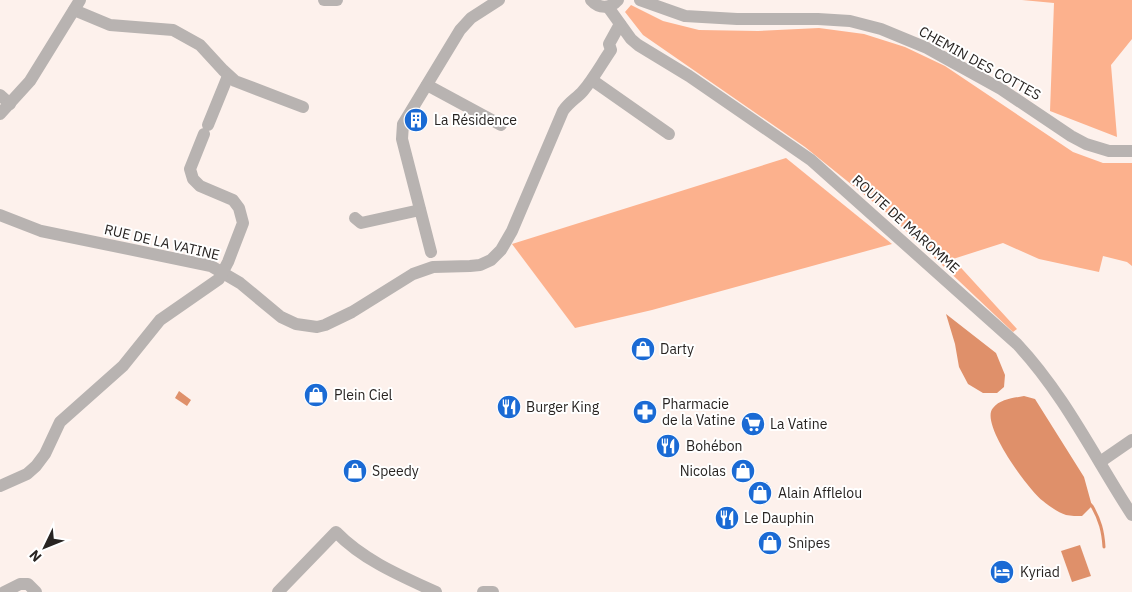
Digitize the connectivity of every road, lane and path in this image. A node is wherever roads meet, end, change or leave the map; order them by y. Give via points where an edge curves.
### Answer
1 (324, 0) edge
2 (337, 0) edge
3 (500, 0) edge
4 (591, 0) edge
5 (640, 0) edge
6 (613, 3) edge
7 (655, 3) edge
8 (77, 5) edge
9 (620, 24) junction
10 (631, 39) junction
11 (611, 50) junction
12 (228, 76) junction
13 (592, 80) junction
14 (427, 85) junction
15 (5, 99) edge
16 (303, 107) dead end
17 (0, 114) edge
18 (501, 125) dead end
19 (669, 134) dead end
20 (1132, 151) edge
21 (420, 210) junction
22 (0, 215) edge
23 (355, 218) dead end
24 (432, 260) junction
25 (224, 272) junction
26 (1132, 440) edge
27 (1100, 462) junction
28 (0, 486) edge
29 (1132, 515) edge
30 (4, 592) edge
31 (36, 592) edge
32 (278, 592) edge
33 (436, 592) edge
34 (483, 592) edge
35 (493, 592) edge

1 - 2 street
3 - 14 street via 470,18
4 - 6 street via 599,7
5 - 7 street, CHEMIN DES COTTES
6 - 9 street, ROUTE DE MAROMME
7 - 20 street, CHEMIN DES COTTES via 685,16 850,21 881,29 927,48 1001,89 1086,144 1110,151
8 - 12 street via 110,25 173,30 200,45
8 - 15 street via 30,81
9 - 10 street, ROUTE DE MAROMME
9 - 11 street, RUE DE LA VATINE via 609,44
10 - 11 street, RUE DE LA VATINE
10 - 27 street, ROUTE DE MAROMME via 811,160 997,325 1030,358
11 - 13 street, RUE DE LA VATINE
12 - 16 street
12 - 25 street via 190,169 200,186 233,200 242,216 241,231
13 - 19 street
13 - 24 street, RUE DE LA VATINE via 563,111 501,250 480,265
14 - 18 street
14 - 21 street via 401,130
15 - 17 street
21 - 23 street via 361,223
21 - 24 street
22 - 25 street, RUE DE LA VATINE via 41,231 193,261
24 - 25 street, RUE DE LA VATINE via 352,312 317,327 296,324 281,316
25 - 28 street via 209,288 164,316 119,369 67,415 56,428 36,466 27,474
26 - 27 street
27 - 29 street, ROUTE DE MAROMME
30 - 31 street via 20,584 28,584
32 - 33 street via 336,532 351,546 396,574
34 - 35 street

